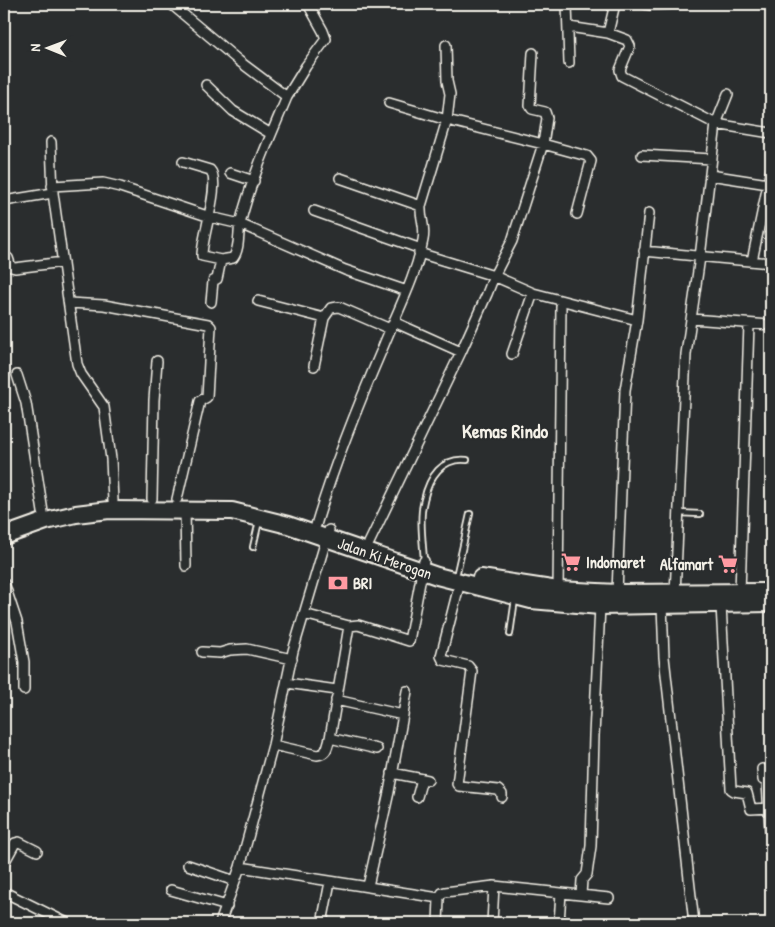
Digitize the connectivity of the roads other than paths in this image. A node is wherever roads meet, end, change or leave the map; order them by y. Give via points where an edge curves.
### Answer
1 (171, 4) edge
2 (308, 4) edge
3 (567, 4) edge
4 (615, 4) edge
5 (645, 4) edge
6 (672, 4) edge
7 (569, 27) junction
8 (608, 33) junction
9 (446, 45) dead end
10 (534, 52) dead end
11 (569, 63) dead end
12 (206, 85) dead end
13 (728, 94) dead end
14 (287, 97) junction
15 (388, 103) dead end
16 (447, 120) junction
17 (716, 124) junction
18 (272, 134) junction
19 (771, 134) edge
20 (51, 142) dead end
21 (543, 144) junction
22 (642, 155) dead end
23 (712, 159) junction
24 (183, 162) dead end
25 (771, 170) edge
26 (230, 173) dead end
27 (710, 175) junction
28 (340, 178) dead end
29 (254, 181) junction
30 (768, 184) junction
31 (53, 189) junction
32 (4, 201) edge
33 (421, 206) junction
34 (314, 211) dead end
35 (649, 213) dead end
36 (577, 214) dead end
37 (210, 217) junction
38 (240, 224) junction
39 (420, 251) junction
40 (644, 251) junction
41 (4, 256) edge
42 (700, 257) junction
43 (221, 260) junction
44 (752, 261) junction
45 (64, 262) junction
46 (771, 264) edge
47 (494, 276) junction
48 (407, 292) junction
49 (533, 293) junction
50 (258, 301) dead end
51 (211, 302) dead end
52 (69, 303) junction
53 (561, 306) dead end
54 (324, 318) junction
55 (692, 319) junction
56 (637, 320) junction
57 (749, 324) junction
58 (771, 325) edge
59 (392, 326) junction
60 (461, 352) junction
61 (512, 354) dead end
62 (157, 361) dead end
63 (314, 366) dead end
64 (17, 375) dead end
65 (467, 460) dead end
66 (152, 499) junction
67 (113, 501) junction
68 (181, 504) junction
69 (43, 512) junction
70 (678, 513) junction
71 (470, 514) dead end
72 (700, 514) dead end
73 (260, 517) junction
74 (4, 524) edge
75 (323, 531) junction
76 (4, 536) edge
77 (369, 543) junction
78 (253, 548) dead end
79 (186, 566) dead end
80 (423, 566) junction
81 (458, 577) junction
82 (4, 583) edge
83 (740, 592) junction
84 (771, 592) edge
85 (617, 593) junction
86 (675, 594) junction
87 (558, 596) junction
88 (516, 598) junction
89 (771, 603) edge
90 (662, 605) junction
91 (721, 605) junction
92 (600, 606) junction
93 (304, 614) junction
94 (349, 626) junction
95 (510, 634) dead end
96 (202, 652) dead end
97 (292, 659) junction
98 (287, 683) junction
99 (24, 690) dead end
100 (407, 691) dead end
101 (336, 695) junction
102 (403, 715) junction
103 (330, 738) junction
104 (273, 745) junction
105 (376, 749) dead end
106 (762, 770) dead end
107 (392, 773) junction
108 (769, 782) edge
109 (502, 797) dead end
110 (418, 798) dead end
111 (769, 808) junction
112 (771, 845) edge
113 (37, 851) dead end
114 (771, 856) edge
115 (4, 863) edge
116 (188, 865) dead end
117 (240, 867) junction
118 (235, 881) junction
119 (330, 882) junction
120 (368, 886) junction
121 (494, 886) junction
122 (771, 888) edge
123 (170, 890) dead end
124 (4, 892) edge
125 (561, 893) junction
126 (581, 895) junction
127 (439, 898) junction
128 (609, 898) dead end
129 (226, 906) junction
130 (67, 923) edge
131 (220, 923) edge
132 (322, 923) edge
133 (438, 923) edge
134 (492, 923) edge
135 (559, 923) edge
136 (694, 923) edge

1 - 14 street
2 - 14 street via 326,39
3 - 7 street
4 - 8 street
5 - 6 street
7 - 8 street
7 - 11 street
8 - 17 street via 630,44 620,70 622,76
9 - 16 street via 450,94
10 - 21 street via 530,106 546,114
12 - 18 street via 233,111
13 - 17 street
14 - 18 street
15 - 16 street
16 - 21 street
16 - 33 street
17 - 19 street
17 - 23 street
18 - 29 street
20 - 31 street
21 - 36 street via 591,161
21 - 47 street via 512,241
22 - 23 street
23 - 27 street
24 - 37 street via 210,170 213,174
25 - 30 street
26 - 29 street
27 - 30 street
27 - 42 street
28 - 33 street
29 - 38 street
30 - 44 street
31 - 32 street
31 - 37 street via 103,183 120,186
31 - 45 street
33 - 39 street via 425,228
34 - 39 street
35 - 40 street
37 - 38 street
37 - 43 street via 201,254
38 - 43 street via 235,256
38 - 48 street via 345,270
39 - 47 street
39 - 48 street
40 - 42 street
40 - 56 street
41 - 45 street via 15,268
42 - 44 street
42 - 55 street
43 - 51 street
44 - 46 street
45 - 52 street
47 - 49 street
47 - 60 street
48 - 59 street
49 - 56 street
49 - 61 street
50 - 54 street
52 - 67 street via 77,364 104,407
52 - 68 street via 104,305 211,326 207,397 200,401
53 - 87 street
54 - 59 street via 331,308 339,307
54 - 63 street
55 - 57 street
55 - 70 street via 686,354
56 - 85 street via 625,390
57 - 58 street
57 - 83 street
59 - 60 street
59 - 75 street via 328,483
60 - 77 street
62 - 66 street
64 - 69 street via 26,403
65 - 80 lane via 453,459 446,463 429,485 423,506
66 - 67 highway, Jalan Ki Merogan
66 - 68 highway, Jalan Ki Merogan
67 - 69 highway, Jalan Ki Merogan via 79,503
68 - 73 highway, Jalan Ki Merogan
68 - 75 highway, Jalan Ki Merogan via 232,500 260,506
68 - 76 highway, Jalan Ki Merogan via 76,514
68 - 79 street
69 - 74 highway, Jalan Ki Merogan
70 - 72 lane
70 - 86 street
71 - 81 lane
73 - 75 highway, Jalan Ki Merogan
73 - 78 lane
75 - 77 highway, Jalan Ki Merogan
75 - 80 highway, Jalan Ki Merogan
75 - 93 street
77 - 80 highway, Jalan Ki Merogan
80 - 81 highway, Jalan Ki Merogan
80 - 94 street via 409,641 358,625
81 - 87 highway, Jalan Ki Merogan via 519,585
81 - 88 highway, Jalan Ki Merogan
81 - 109 street via 440,656 443,660 468,666 472,671 457,784 498,790
82 - 99 street via 17,622 24,662
83 - 84 highway, Jalan Ki Merogan
83 - 86 highway, Jalan Ki Merogan
85 - 86 highway, Jalan Ki Merogan
85 - 87 highway, Jalan Ki Merogan
87 - 88 highway, Jalan Ki Merogan
87 - 92 highway, Jalan Ki Merogan
88 - 95 lane
89 - 91 highway, Jalan Ki Merogan
90 - 91 highway, Jalan Ki Merogan
90 - 92 highway, Jalan Ki Merogan
90 - 136 street via 666,671
91 - 111 street via 731,788 747,793 750,809
92 - 126 street via 591,846
93 - 94 street
93 - 97 street
94 - 101 street
96 - 97 street via 247,649
97 - 98 street
98 - 101 street
98 - 104 street
100 - 102 street
101 - 102 street
101 - 103 street
102 - 107 street
103 - 104 street via 326,751 317,755
103 - 105 street
104 - 117 street
106 - 108 street via 763,780
107 - 110 street via 425,779
107 - 120 street
108 - 111 street
111 - 112 street
113 - 115 street via 15,843
114 - 122 street
116 - 118 street
117 - 118 street
117 - 119 street
118 - 129 street
119 - 120 street
119 - 132 street
120 - 127 street
121 - 125 street
121 - 127 street via 445,892
121 - 134 street
123 - 129 street
124 - 130 street
125 - 126 street
125 - 135 street
126 - 128 street
127 - 133 street
129 - 131 street

